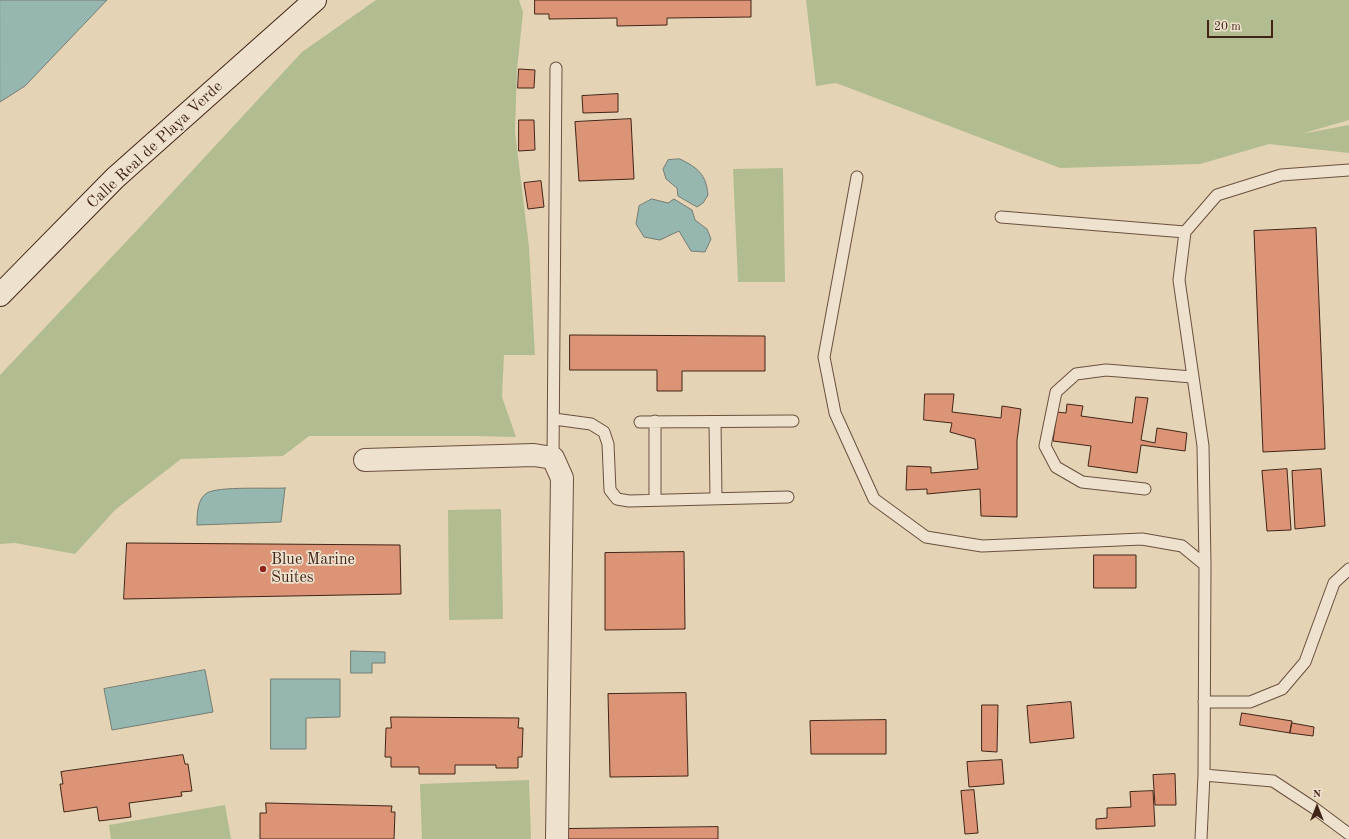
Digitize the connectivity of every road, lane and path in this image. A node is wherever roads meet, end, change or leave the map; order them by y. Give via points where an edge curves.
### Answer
1 (315, 0) edge
2 (556, 68) dead end
3 (1349, 170) edge
4 (857, 177) dead end
5 (1001, 217) dead end
6 (1185, 232) junction
7 (0, 295) edge
8 (1192, 377) junction
9 (554, 419) junction
10 (640, 422) dead end
11 (655, 422) junction
12 (715, 422) junction
13 (793, 422) dead end
14 (552, 458) junction
15 (365, 460) dead end
16 (1145, 489) dead end
17 (788, 497) dead end
18 (716, 499) junction
19 (655, 500) junction
20 (1205, 564) junction
21 (1349, 569) edge
22 (1204, 702) junction
23 (1204, 775) junction
24 (1349, 834) edge
25 (557, 839) edge
26 (1201, 839) edge

1 - 7 street, Calle Real de Playa Verde via 115,178
2 - 9 lane
3 - 6 lane via 1281,174 1217,195
4 - 20 lane via 824,357 835,413 874,499 926,537 982,546 1142,539 1182,546
5 - 6 lane
6 - 8 lane via 1179,280
8 - 16 lane via 1106,370 1076,374 1056,392 1046,446 1056,467 1082,482
8 - 20 lane via 1202,446
9 - 14 lane
9 - 19 lane via 591,424 604,432 608,444 610,490 617,499
10 - 11 lane
11 - 12 lane
11 - 19 lane
12 - 13 lane
12 - 18 lane
14 - 15 street via 534,456
14 - 25 street via 562,478
17 - 18 lane
18 - 19 lane
20 - 22 lane
21 - 22 lane via 1334,583 1305,662 1282,689 1250,702
22 - 23 lane
23 - 24 lane via 1273,782
23 - 26 lane

